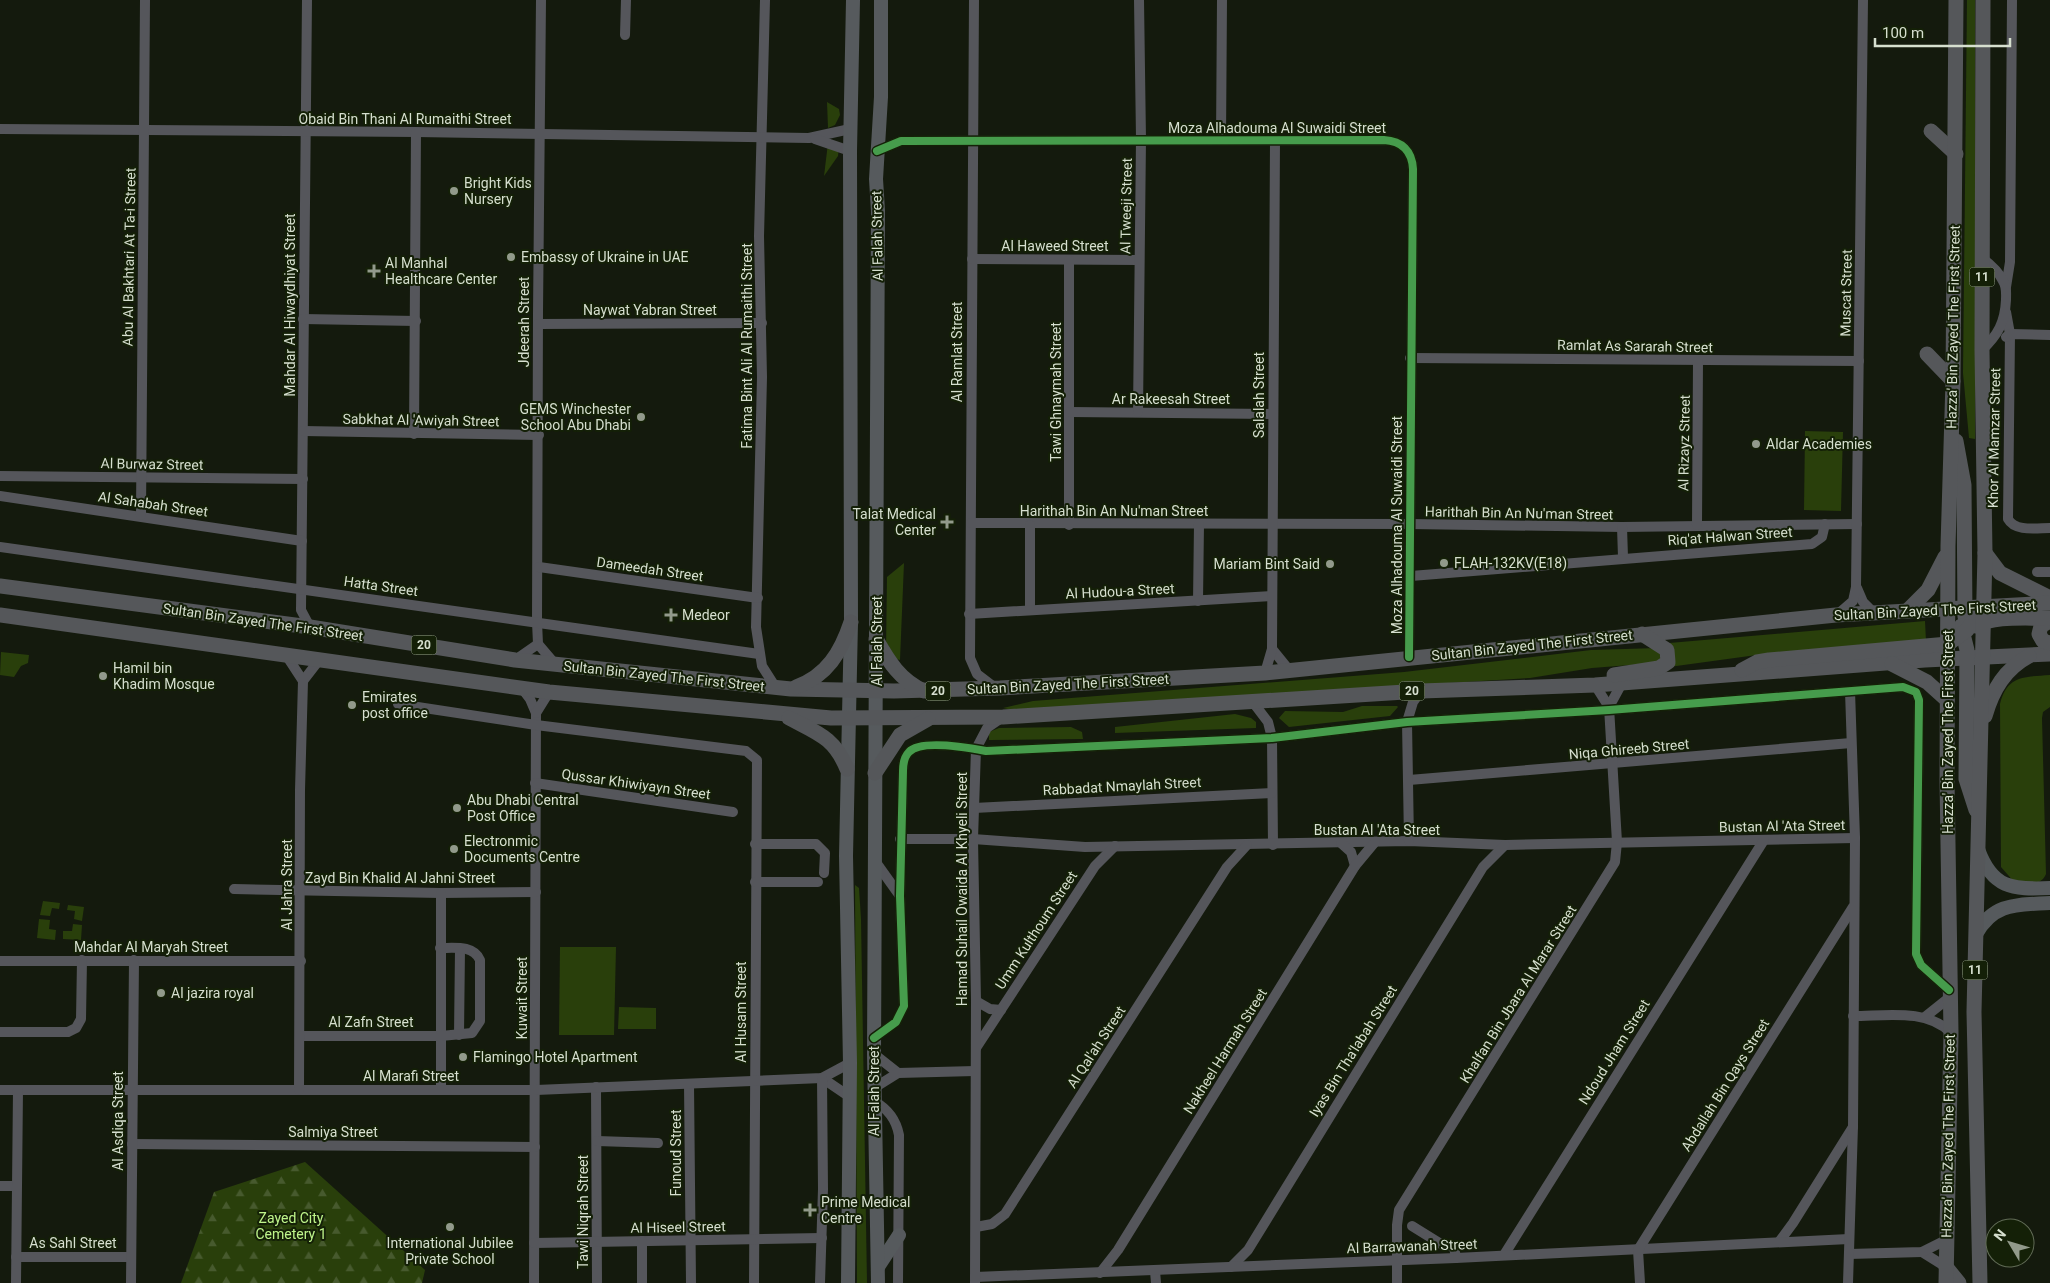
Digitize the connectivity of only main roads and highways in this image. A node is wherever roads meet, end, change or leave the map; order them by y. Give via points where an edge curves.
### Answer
1 (853, 0) edge
2 (881, 0) edge
3 (1956, 0) edge
4 (1983, 0) edge
5 (1931, 130) dead end
6 (1956, 154) junction
7 (1927, 354) dead end
8 (1953, 381) junction
9 (1952, 434) junction
10 (1948, 546) junction
11 (1985, 553) junction
12 (0, 586) edge
13 (2050, 598) edge
14 (2050, 603) edge
15 (1965, 608) junction
16 (1948, 609) junction
17 (1907, 611) junction
18 (1983, 614) junction
19 (0, 615) edge
20 (2050, 619) edge
21 (850, 622) junction
22 (1966, 632) junction
23 (1642, 634) junction
24 (876, 639) junction
25 (2050, 643) edge
26 (1948, 652) junction
27 (2050, 654) edge
28 (2031, 655) junction
29 (1974, 657) junction
30 (1891, 664) junction
31 (1734, 674) junction
32 (1580, 686) junction
33 (784, 688) junction
34 (849, 690) junction
35 (876, 691) junction
36 (926, 691) junction
37 (1947, 700) junction
38 (783, 715) junction
39 (933, 717) junction
40 (848, 718) junction
41 (876, 718) junction
42 (1981, 732) junction
43 (848, 769) junction
44 (876, 774) junction
45 (1979, 814) junction
46 (1978, 848) junction
47 (2050, 888) edge
48 (2050, 903) edge
49 (1976, 934) junction
50 (899, 1235) road end
51 (1946, 1267) junction
52 (878, 1268) junction
53 (848, 1283) edge
54 (878, 1283) edge
55 (1946, 1283) edge
56 (1959, 1283) edge
57 (1980, 1283) edge

1 - 21 main road, Al Falah Street
2 - 24 main road, Al Falah Street via 877,151
3 - 6 main road, Hazza' Bin Zayed The First Street / 11
4 - 11 main road, Hazza' Bin Zayed The First Street / 11 via 1982,258 1987,345
5 - 6 main road
6 - 8 main road, Hazza' Bin Zayed The First Street / 11
7 - 8 main road
8 - 9 main road, Hazza' Bin Zayed The First Street / 11
9 - 10 main road, Hazza' Bin Zayed The First Street / 11
9 - 15 main road via 1959,450 1964,484
10 - 16 main road, Hazza' Bin Zayed The First Street / 11
10 - 17 main road via 1937,576 1922,598
11 - 13 main road via 2000,572
11 - 18 main road, Hazza' Bin Zayed The First Street / 11
12 - 33 main road, Sultan Bin Zayed The First Street / 20 via 310,627 515,660
14 - 18 main road, Sultan Bin Zayed The First Street / 20
15 - 16 main road, Sultan Bin Zayed The First Street / 20
15 - 18 main road, Sultan Bin Zayed The First Street / 20
15 - 22 main road
16 - 17 main road, Sultan Bin Zayed The First Street / 20
16 - 22 main road
16 - 26 main road, Hazza' Bin Zayed The First Street / 11
17 - 23 main road, Sultan Bin Zayed The First Street / 20
18 - 20 main road
18 - 22 main road
18 - 29 main road, Hazza' Bin Zayed The First Street / 11
19 - 38 main road, Sultan Bin Zayed The First Street / 20 via 549,692
20 - 25 main road via 2041,626 2039,634 2043,641
21 - 33 main road via 844,642 828,668 817,677
21 - 34 main road, Al Falah Street
22 - 26 main road
22 - 29 main road
23 - 32 main road via 1667,650 1669,658 1665,665 1596,678
23 - 36 main road, Sultan Bin Zayed The First Street / 20 via 1265,673
24 - 35 main road, Al Falah Street
24 - 36 main road via 896,672
26 - 29 main road, Sultan Bin Zayed The First Street / 20
26 - 30 main road, Sultan Bin Zayed The First Street / 20
26 - 31 main road via 1769,660 1757,662
26 - 37 main road, Hazza' Bin Zayed The First Street / 11
27 - 28 main road, Sultan Bin Zayed The First Street / 20
28 - 29 main road, Sultan Bin Zayed The First Street / 20
28 - 42 main road via 2002,678
29 - 42 main road, Hazza' Bin Zayed The First Street / 11
29 - 45 main road via 1966,779
30 - 31 main road, Sultan Bin Zayed The First Street / 20
30 - 37 main road via 1927,682
31 - 32 main road, Sultan Bin Zayed The First Street / 20
32 - 39 main road, Sultan Bin Zayed The First Street / 20 via 1421,691 1003,717
33 - 34 main road, Sultan Bin Zayed The First Street / 20
34 - 35 main road, Sultan Bin Zayed The First Street / 20
34 - 40 main road, Al Falah Street
35 - 36 main road, Sultan Bin Zayed The First Street / 20
35 - 41 main road, Al Falah Street
37 - 51 main road, Hazza' Bin Zayed The First Street / 11 via 1951,1033
38 - 40 main road, Sultan Bin Zayed The First Street / 20
38 - 43 main road via 827,738
39 - 41 main road, Sultan Bin Zayed The First Street / 20
39 - 44 main road via 900,735
40 - 41 main road, Sultan Bin Zayed The First Street / 20
40 - 43 main road, Al Falah Street
41 - 44 main road, Al Falah Street
42 - 45 main road, Hazza' Bin Zayed The First Street / 11
43 - 53 main road, Al Falah Street
44 - 52 main road, Al Falah Street via 874,1095
45 - 46 main road, Hazza' Bin Zayed The First Street / 11
46 - 47 main road via 1988,872 1997,881 2020,889
46 - 49 main road, Hazza' Bin Zayed The First Street / 11
48 - 49 main road via 2015,905 1998,910 1989,916
49 - 57 main road, Hazza' Bin Zayed The First Street / 11 via 1974,1012
50 - 52 main road
51 - 55 main road, Hazza' Bin Zayed The First Street / 11
51 - 56 main road
52 - 54 main road, Al Falah Street

